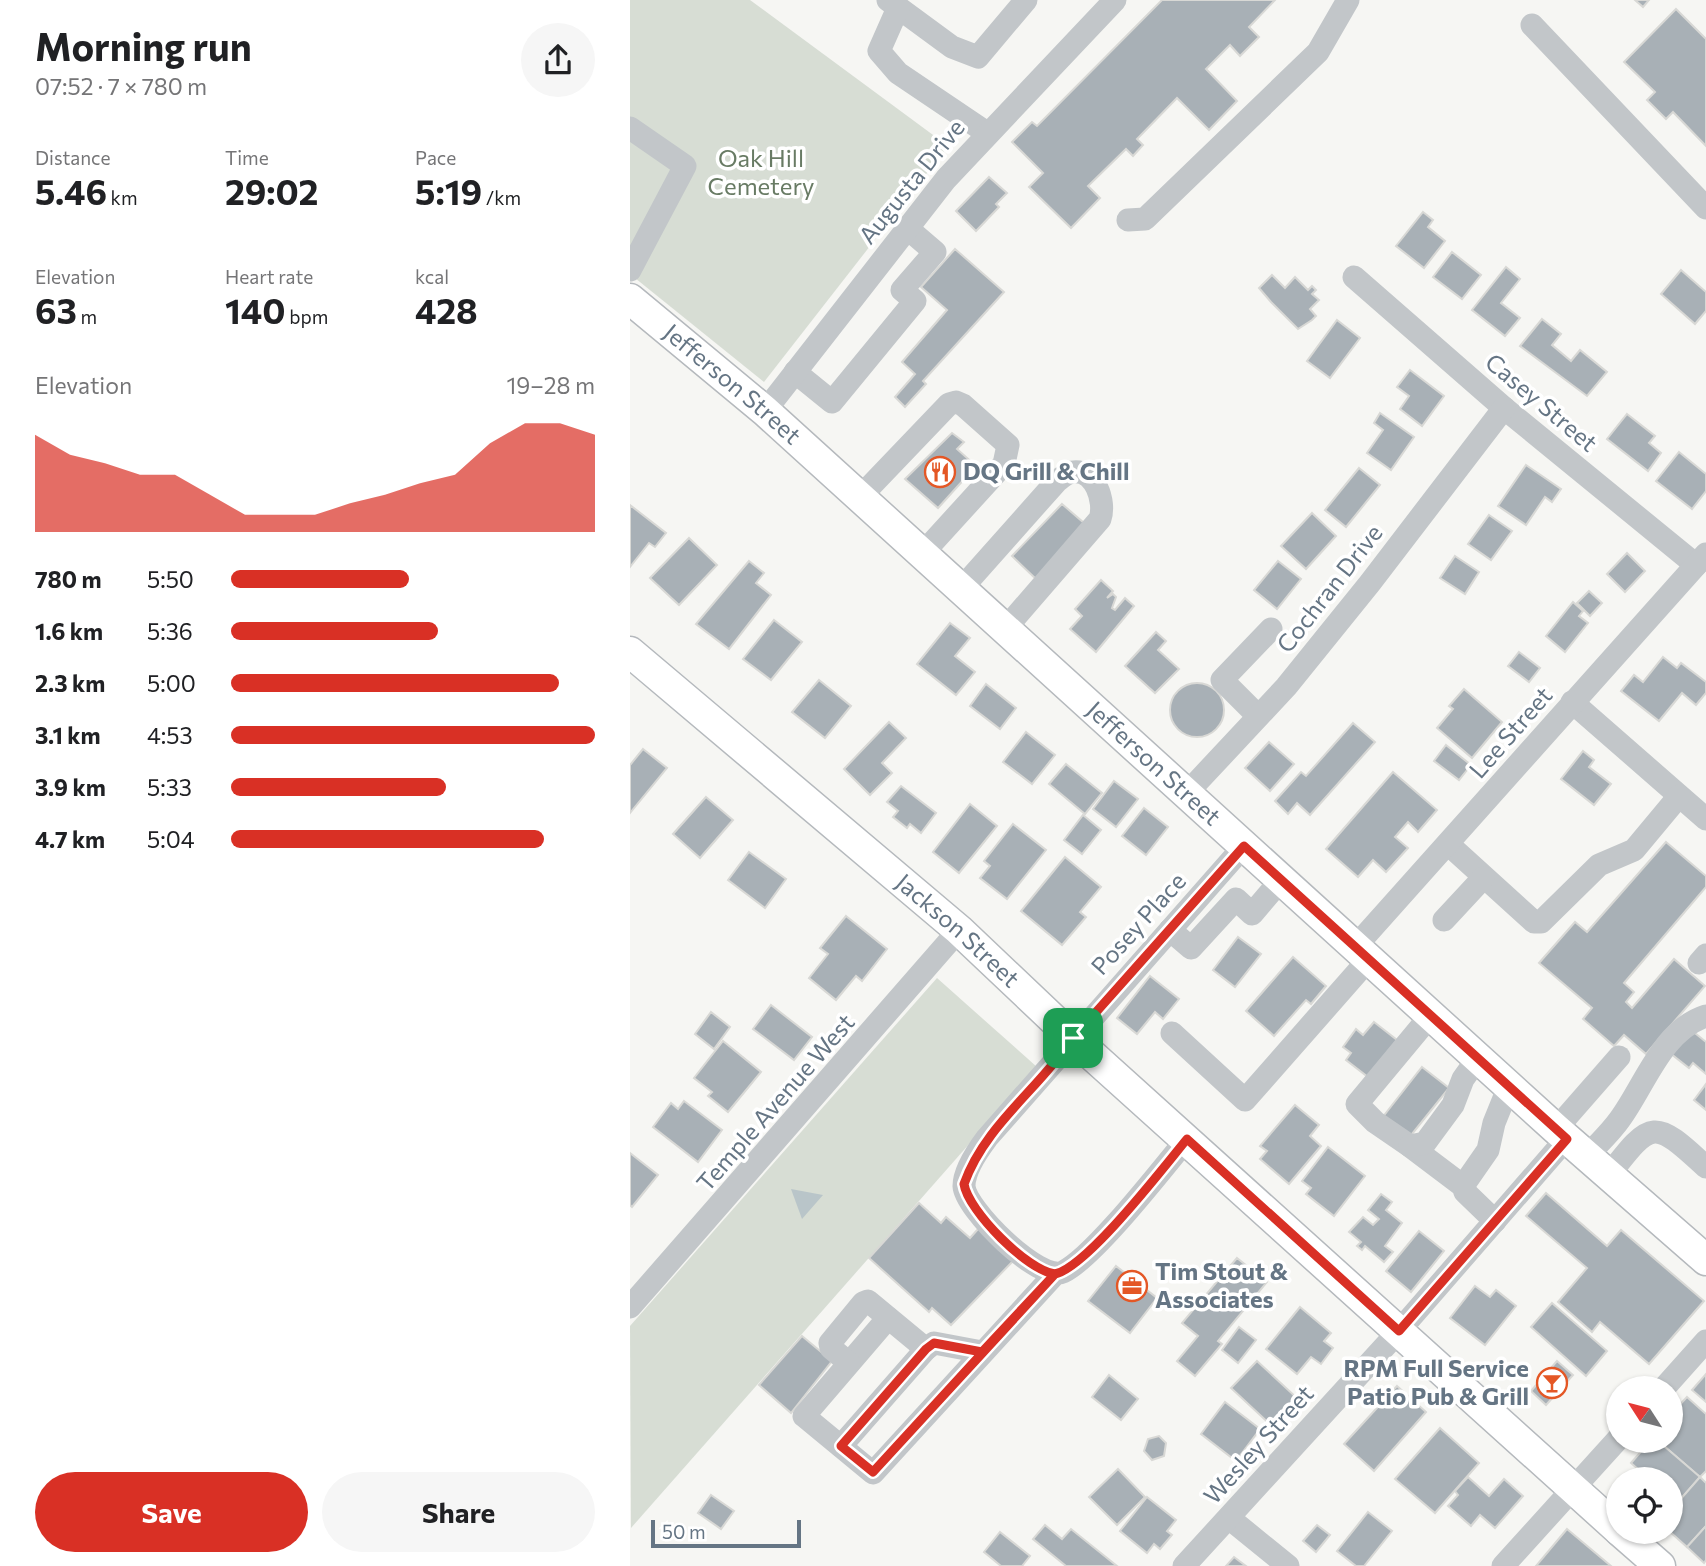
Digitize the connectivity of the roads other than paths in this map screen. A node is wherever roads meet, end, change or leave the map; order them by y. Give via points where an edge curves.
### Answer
1 (1026, 0) edge
2 (1115, 0) edge
3 (1348, 0) edge
4 (893, 4) edge
5 (1532, 25) dead end
6 (630, 128) edge
7 (987, 133) junction
8 (1706, 208) edge
9 (1128, 220) dead end
10 (907, 228) junction
11 (630, 270) edge
12 (1354, 277) dead end
13 (630, 299) edge
14 (795, 372) junction
15 (1504, 408) junction
16 (765, 411) junction
17 (860, 497) junction
18 (922, 554) junction
19 (1701, 560) edge
20 (961, 589) junction
21 (1005, 629) junction
22 (1271, 629) dead end
23 (630, 652) edge
24 (1572, 702) junction
25 (1258, 716) junction
26 (1186, 794) junction
27 (1679, 796) junction
28 (1706, 819) edge
29 (1448, 844) junction
30 (1244, 846) junction
31 (1483, 878) junction
32 (1281, 880) junction
33 (1444, 920) dead end
34 (959, 930) junction
35 (1170, 930) junction
36 (1362, 953) junction
37 (1431, 1015) junction
38 (1706, 1016) edge
39 (1172, 1033) dead end
40 (1073, 1038) junction
41 (1619, 1057) dead end
42 (1478, 1058) junction
43 (1509, 1086) junction
44 (1187, 1139) junction
45 (1410, 1146) junction
46 (1580, 1150) junction
47 (1706, 1167) edge
48 (1463, 1186) junction
49 (1495, 1221) junction
50 (1706, 1260) edge
51 (1055, 1274) junction
52 (630, 1307) edge
53 (1399, 1331) junction
54 (1706, 1341) edge
55 (926, 1349) junction
56 (982, 1352) junction
57 (1675, 1376) edge
58 (841, 1446) junction
59 (1606, 1453) edge
60 (1573, 1490) junction
61 (1229, 1518) junction
62 (1606, 1519) edge
63 (1635, 1544) edge
64 (1184, 1566) edge
65 (1288, 1566) edge
66 (1503, 1566) edge
67 (1660, 1566) edge

1 - 4 street via 978,57 952,47
2 - 7 street, Augusta Drive
3 - 9 street via 1318,52 1145,219
4 - 7 street via 879,51 898,73
5 - 8 street
6 - 11 street via 685,166
7 - 10 street, Augusta Drive
10 - 14 street, Augusta Drive
10 - 14 street via 935,251 902,290 915,301 832,402
12 - 15 street, Casey Street
13 - 16 main road, Jefferson Street
14 - 16 street, Augusta Drive
15 - 19 street, Casey Street
15 - 25 street, Cochran Drive via 1370,583
16 - 17 main road, Jefferson Street
17 - 18 main road, Jefferson Street
17 - 18 street via 949,404 963,405 1008,444 1004,464
18 - 20 main road, Jefferson Street
19 - 24 street, Lee Street
20 - 21 main road, Jefferson Street
20 - 21 street via 1057,481 1071,472 1081,473 1100,491 1105,506 1100,519
21 - 26 main road, Jefferson Street
22 - 25 street via 1222,680
23 - 34 main road, Jackson Street
24 - 27 street
24 - 29 street, Lee Street
25 - 26 street, Cochran Drive
26 - 30 main road, Jefferson Street
27 - 28 street
27 - 31 street via 1634,850 1599,864 1541,922 1534,922
29 - 31 street
29 - 36 street, Lee Street
30 - 32 main road, Jefferson Street
30 - 35 street, Posey Place
31 - 33 street
32 - 35 street via 1252,914 1236,899 1191,948
32 - 36 main road, Jefferson Street
34 - 40 main road, Jackson Street
34 - 52 street, Temple Avenue West
35 - 40 street, Posey Place
36 - 37 main road, Jefferson Street
36 - 39 street, Lee Street via 1245,1100
37 - 42 main road, Jefferson Street
37 - 45 street via 1357,1104
38 - 46 street via 1687,1025 1654,1063 1621,1119
40 - 44 main road, Jackson Street
40 - 51 street, Posey Place via 987,1138 964,1184 973,1209 1031,1264
41 - 46 street
42 - 43 main road, Jefferson Street
42 - 45 street via 1453,1105 1424,1143
43 - 46 main road, Jefferson Street
43 - 48 street via 1488,1150
44 - 51 street via 1102,1238 1069,1268
44 - 53 main road, Jackson Street
45 - 48 street
46 - 47 street via 1660,1130
46 - 49 street, Wesley Street
46 - 50 main road, Jefferson Street
48 - 49 street
49 - 53 street, Wesley Street
51 - 56 street
53 - 60 main road, Jackson Street
53 - 61 street, Wesley Street
54 - 57 street
55 - 56 street via 934,1343
55 - 58 street
55 - 58 street via 888,1318 804,1416
56 - 58 street via 873,1472
59 - 60 street
60 - 62 main road, Jackson Street
60 - 66 street
61 - 64 street, Wesley Street
61 - 65 street
63 - 67 main road, Jackson Street

